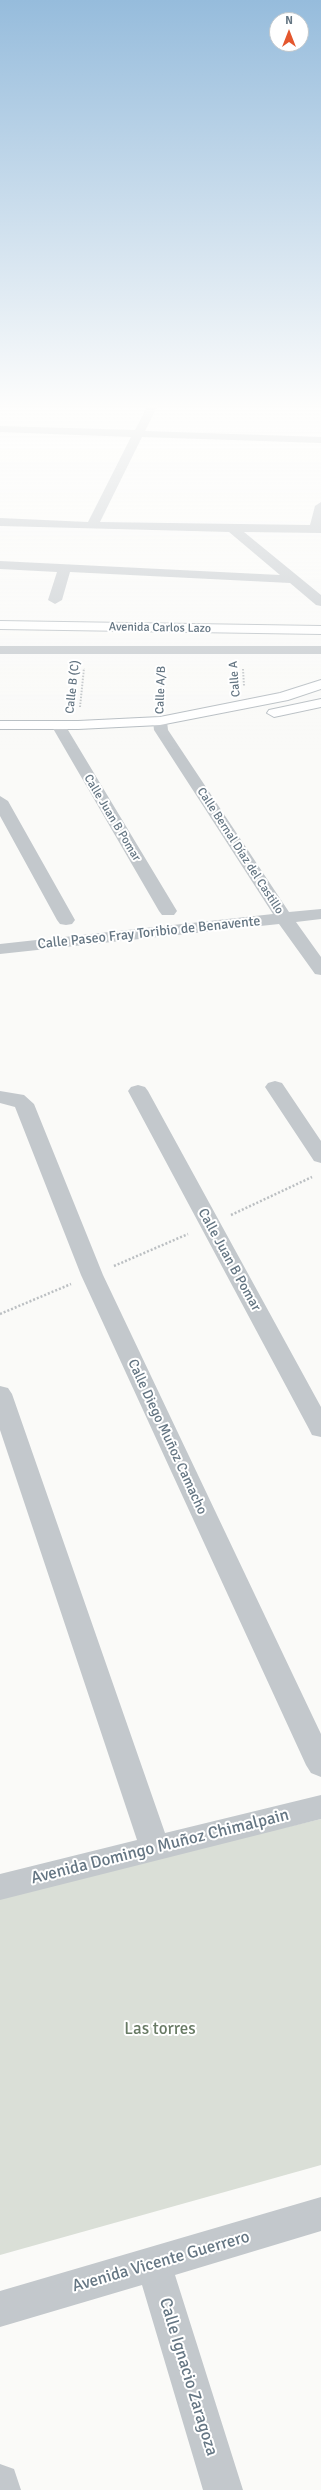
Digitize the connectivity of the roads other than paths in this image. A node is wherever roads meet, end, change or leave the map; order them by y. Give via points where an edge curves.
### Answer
1 (95, 519) edge
2 (0, 522) edge
3 (92, 526) junction
4 (318, 529) edge
5 (233, 530) junction
6 (0, 565) edge
7 (65, 568) junction
8 (291, 579) junction
9 (55, 600) dead end
10 (321, 602) edge
11 (0, 616) edge
12 (321, 620) edge
13 (0, 625) edge
14 (315, 633) edge
15 (0, 650) edge
16 (321, 650) edge
17 (321, 684) edge
18 (321, 703) edge
19 (0, 724) edge
20 (161, 726) junction
21 (59, 729) junction
22 (0, 733) edge
23 (0, 801) edge
24 (168, 911) dead end
25 (321, 914) edge
26 (284, 918) junction
27 (66, 920) dead end
28 (0, 949) edge
29 (321, 970) edge
30 (275, 1087) dead end
31 (138, 1091) dead end
32 (0, 1097) edge
33 (321, 1157) edge
34 (0, 1394) edge
35 (321, 1429) edge
36 (321, 1765) edge
37 (321, 1807) edge
38 (155, 1848) junction
39 (0, 1887) edge
40 (321, 2214) edge
41 (154, 2265) junction
42 (0, 2309) edge
43 (0, 2483) edge
44 (2, 2490) edge
45 (223, 2490) edge

1 - 3 street
2 - 3 street
3 - 5 street
4 - 5 street
5 - 8 street
6 - 7 street
7 - 8 street
7 - 9 street
8 - 10 street
11 - 12 street
13 - 14 street, Avenida Carlos Lazo
15 - 16 street
17 - 20 street via 283,697
18 - 20 street via 244,719
19 - 21 street
20 - 21 street
20 - 21 street via 78,724
20 - 26 street, Calle Bernal Díaz del Castillo
21 - 22 street
21 - 24 street, Calle Juan B Pomar
23 - 27 street
25 - 26 street, Calle Paseo Fray Toribio de Benavente
26 - 28 street, Calle Paseo Fray Toribio de Benavente
26 - 29 street, Calle Bernal Díaz del Castillo
30 - 33 street
31 - 35 street, Calle Juan B Pomar
32 - 36 street, Calle Diego Muñoz Camacho via 17,1099 24,1104 92,1275
34 - 38 street
37 - 38 street, Avenida Domingo Muñoz Chimalpain
38 - 39 street, Avenida Domingo Muñoz Chimalpain
40 - 41 street, Avenida Vicente Guerrero
41 - 42 street, Avenida Vicente Guerrero
41 - 45 street, Calle Ignacio Zaragoza
43 - 44 street

